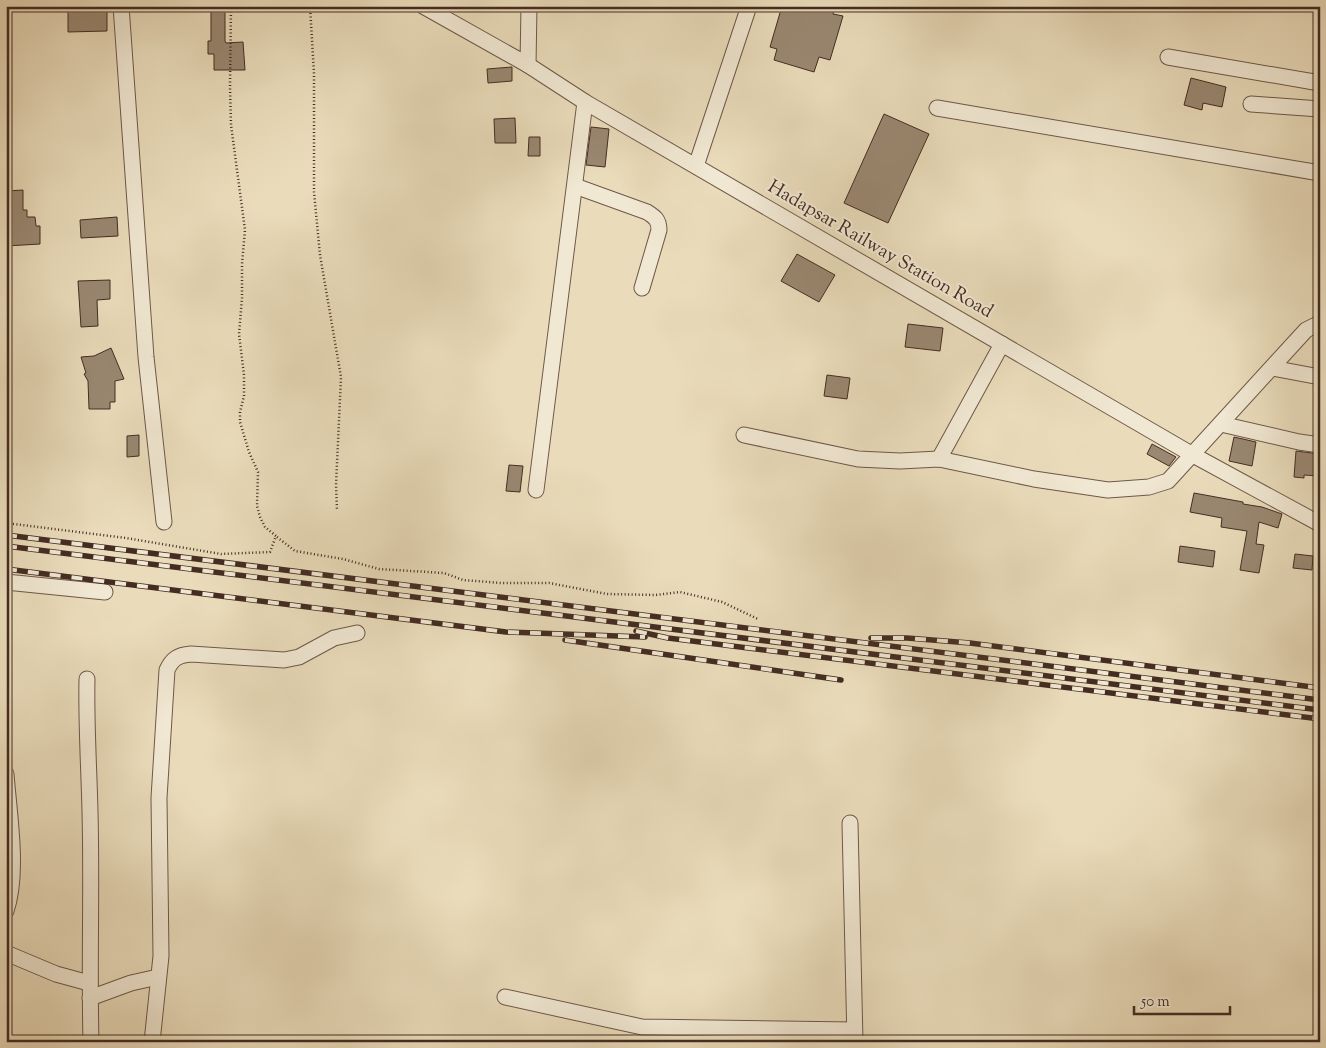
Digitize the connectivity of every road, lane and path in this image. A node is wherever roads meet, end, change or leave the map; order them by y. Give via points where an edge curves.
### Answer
1 (121, 6) edge
2 (231, 6) edge
3 (310, 6) edge
4 (423, 6) edge
5 (529, 6) edge
6 (749, 6) edge
7 (1168, 57) dead end
8 (528, 65) junction
9 (1320, 83) edge
10 (586, 102) junction
11 (1251, 104) dead end
12 (936, 108) dead end
13 (1320, 109) edge
14 (696, 166) junction
15 (1320, 173) edge
16 (575, 186) junction
17 (642, 288) dead end
18 (1320, 324) edge
19 (1002, 344) junction
20 (1272, 368) junction
21 (1320, 378) edge
22 (1221, 424) junction
23 (744, 435) dead end
24 (1320, 445) edge
25 (1193, 455) junction
26 (938, 460) junction
27 (536, 490) dead end
28 (337, 509) dead end
29 (164, 522) dead end
30 (6, 523) edge
31 (1320, 524) edge
32 (276, 536) junction
33 (6, 582) edge
34 (105, 592) dead end
35 (758, 619) dead end
36 (357, 633) dead end
37 (88, 679) dead end
38 (6, 774) edge
39 (850, 823) dead end
40 (6, 911) edge
41 (6, 952) edge
42 (158, 977) junction
43 (90, 991) junction
44 (505, 996) dead end
45 (854, 1036) edge
46 (91, 1042) edge
47 (152, 1042) edge

1 - 29 street via 146,357
2 - 32 path via 231,125 245,230 239,334 244,396 240,422 248,452 258,472 257,506 260,517 265,527
3 - 28 path via 314,74 314,192 320,255 341,377
4 - 8 street, Hadapsar Railway Station Road
5 - 8 street
6 - 14 street
7 - 9 street
8 - 10 street, Hadapsar Railway Station Road
10 - 14 street, Hadapsar Railway Station Road
10 - 16 street
11 - 13 street
12 - 15 street
14 - 19 street, Hadapsar Railway Station Road
16 - 17 street via 647,212 659,222
16 - 27 street
18 - 20 street via 1306,330
19 - 25 street, Hadapsar Railway Station Road
19 - 26 street
20 - 21 street
20 - 22 street
22 - 24 street
22 - 25 street
23 - 26 street via 858,459
25 - 26 street via 1168,481 1148,487 1108,490
25 - 31 street, Hadapsar Railway Station Road
30 - 32 path via 221,554 270,552
32 - 35 path via 295,551 379,569 444,573 463,580 549,583 607,594 680,592 722,602
33 - 34 street
36 - 42 street via 334,638 299,657 284,660 181,654 172,661 167,670 159,798
37 - 43 street
38 - 40 street via 12,854 11,894
39 - 45 street
41 - 43 street
42 - 43 street
42 - 47 street
43 - 46 street
44 - 45 street via 642,1027

